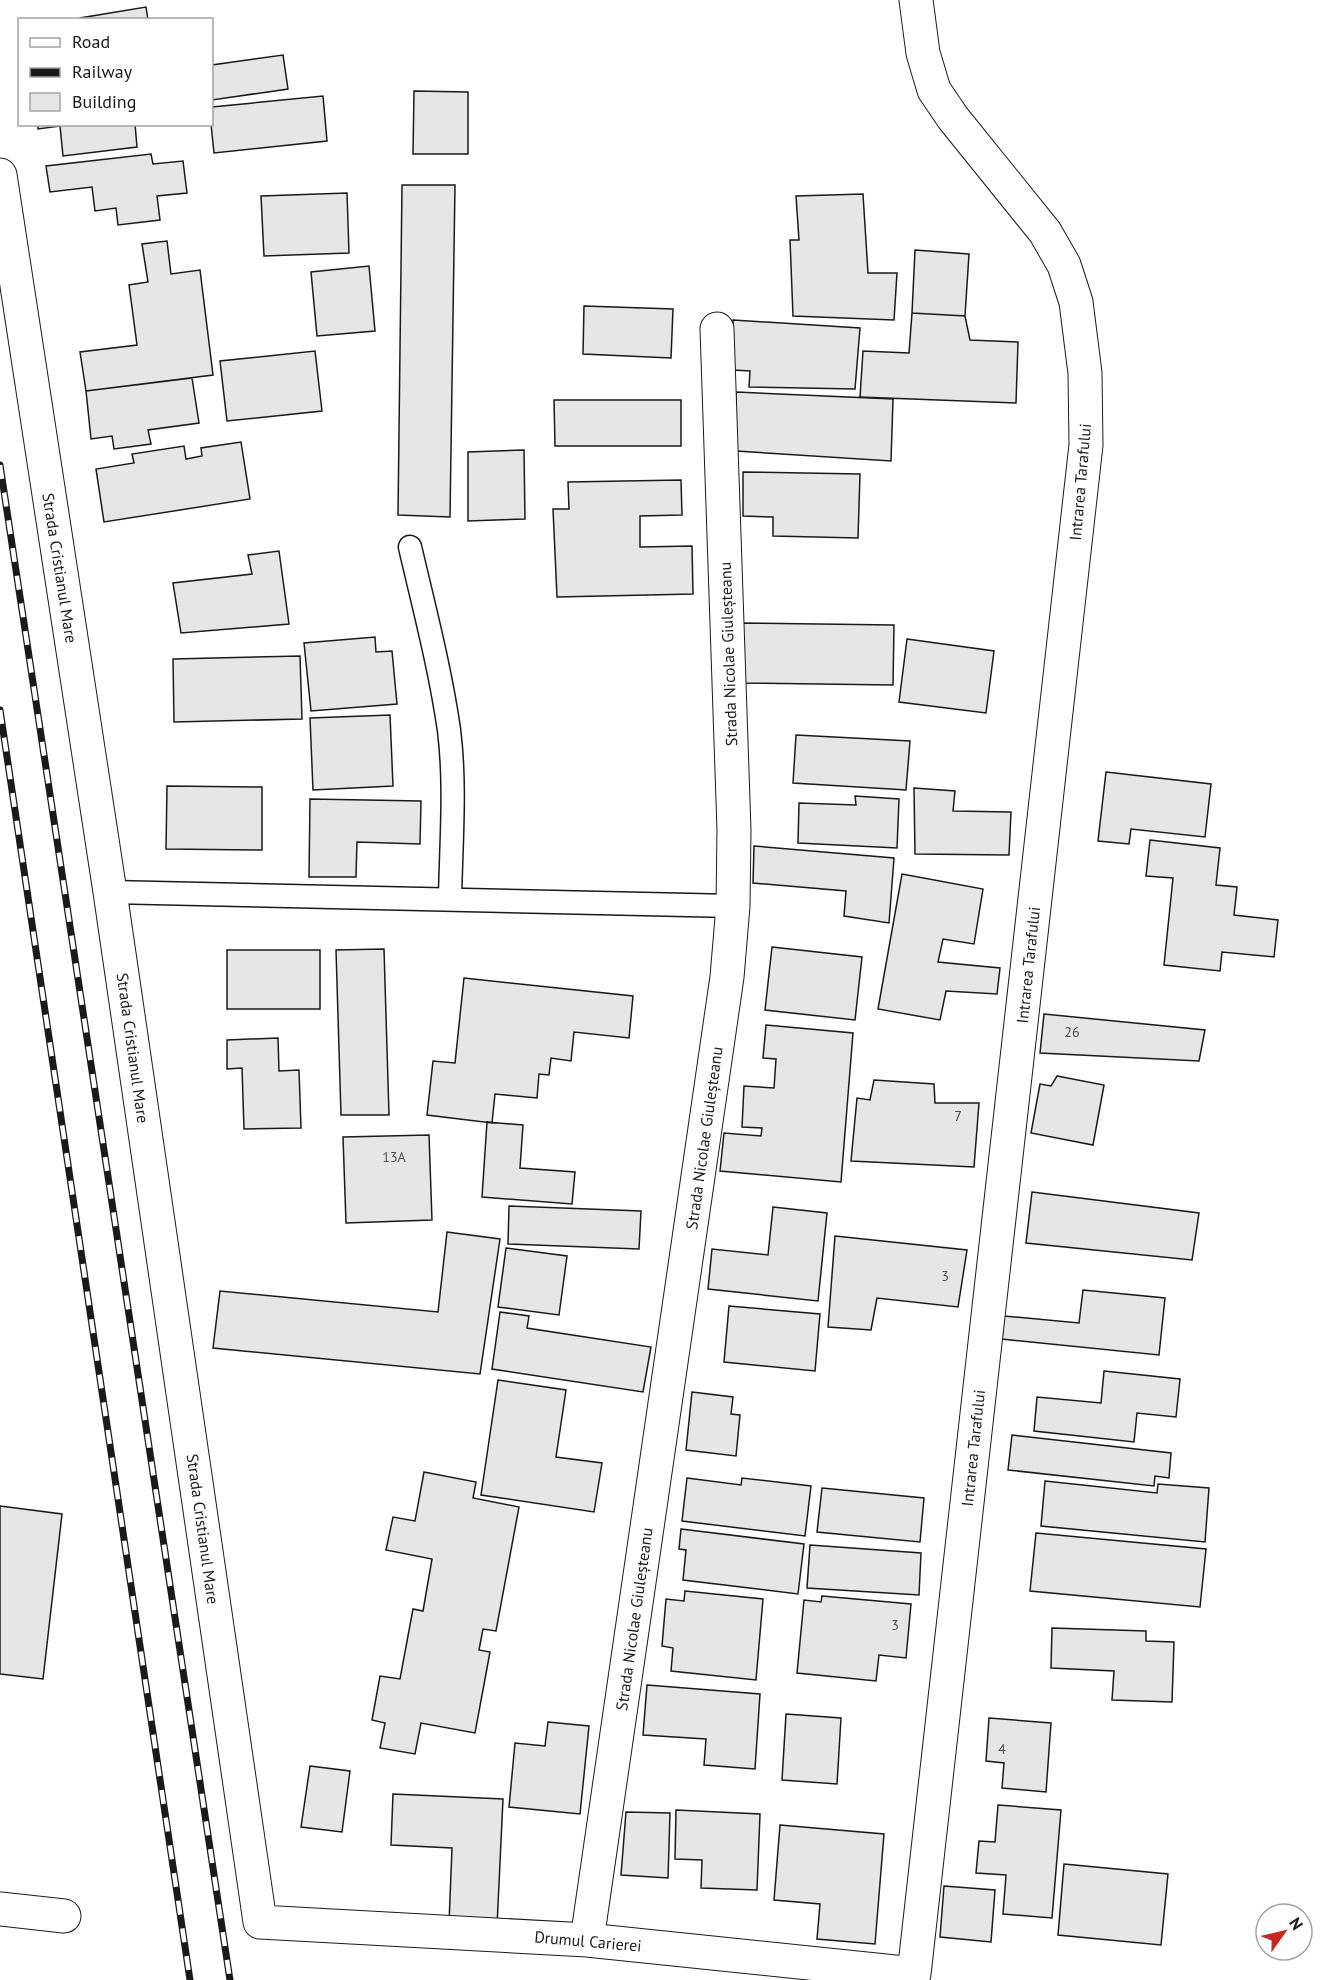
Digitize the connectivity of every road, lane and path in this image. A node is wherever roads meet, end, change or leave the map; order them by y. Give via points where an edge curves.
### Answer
1 (916, 0) edge
2 (0, 175) edge
3 (717, 329) dead end
4 (410, 547) dead end
5 (110, 892) junction
6 (450, 899) junction
7 (733, 906) junction
8 (0, 1909) edge
9 (64, 1916) dead end
10 (260, 1922) joint
11 (587, 1940) junction
12 (914, 1974) joint

1 - 12 street, Intrarea Tarafului via 923,53 934,90 1045,231 1064,265 1076,302 1085,373 1086,445
2 - 5 street, Strada Cristianul Mare
3 - 7 street, Strada Nicolae Giuleșteanu via 734,830
4 - 6 lane via 449,732 453,794
5 - 6 lane
5 - 10 street, Strada Cristianul Mare
6 - 7 lane
7 - 11 street, Strada Nicolae Giuleșteanu via 727,977
8 - 9 street
10 - 11 street, Drumul Carierei
11 - 12 street, Drumul Carierei

